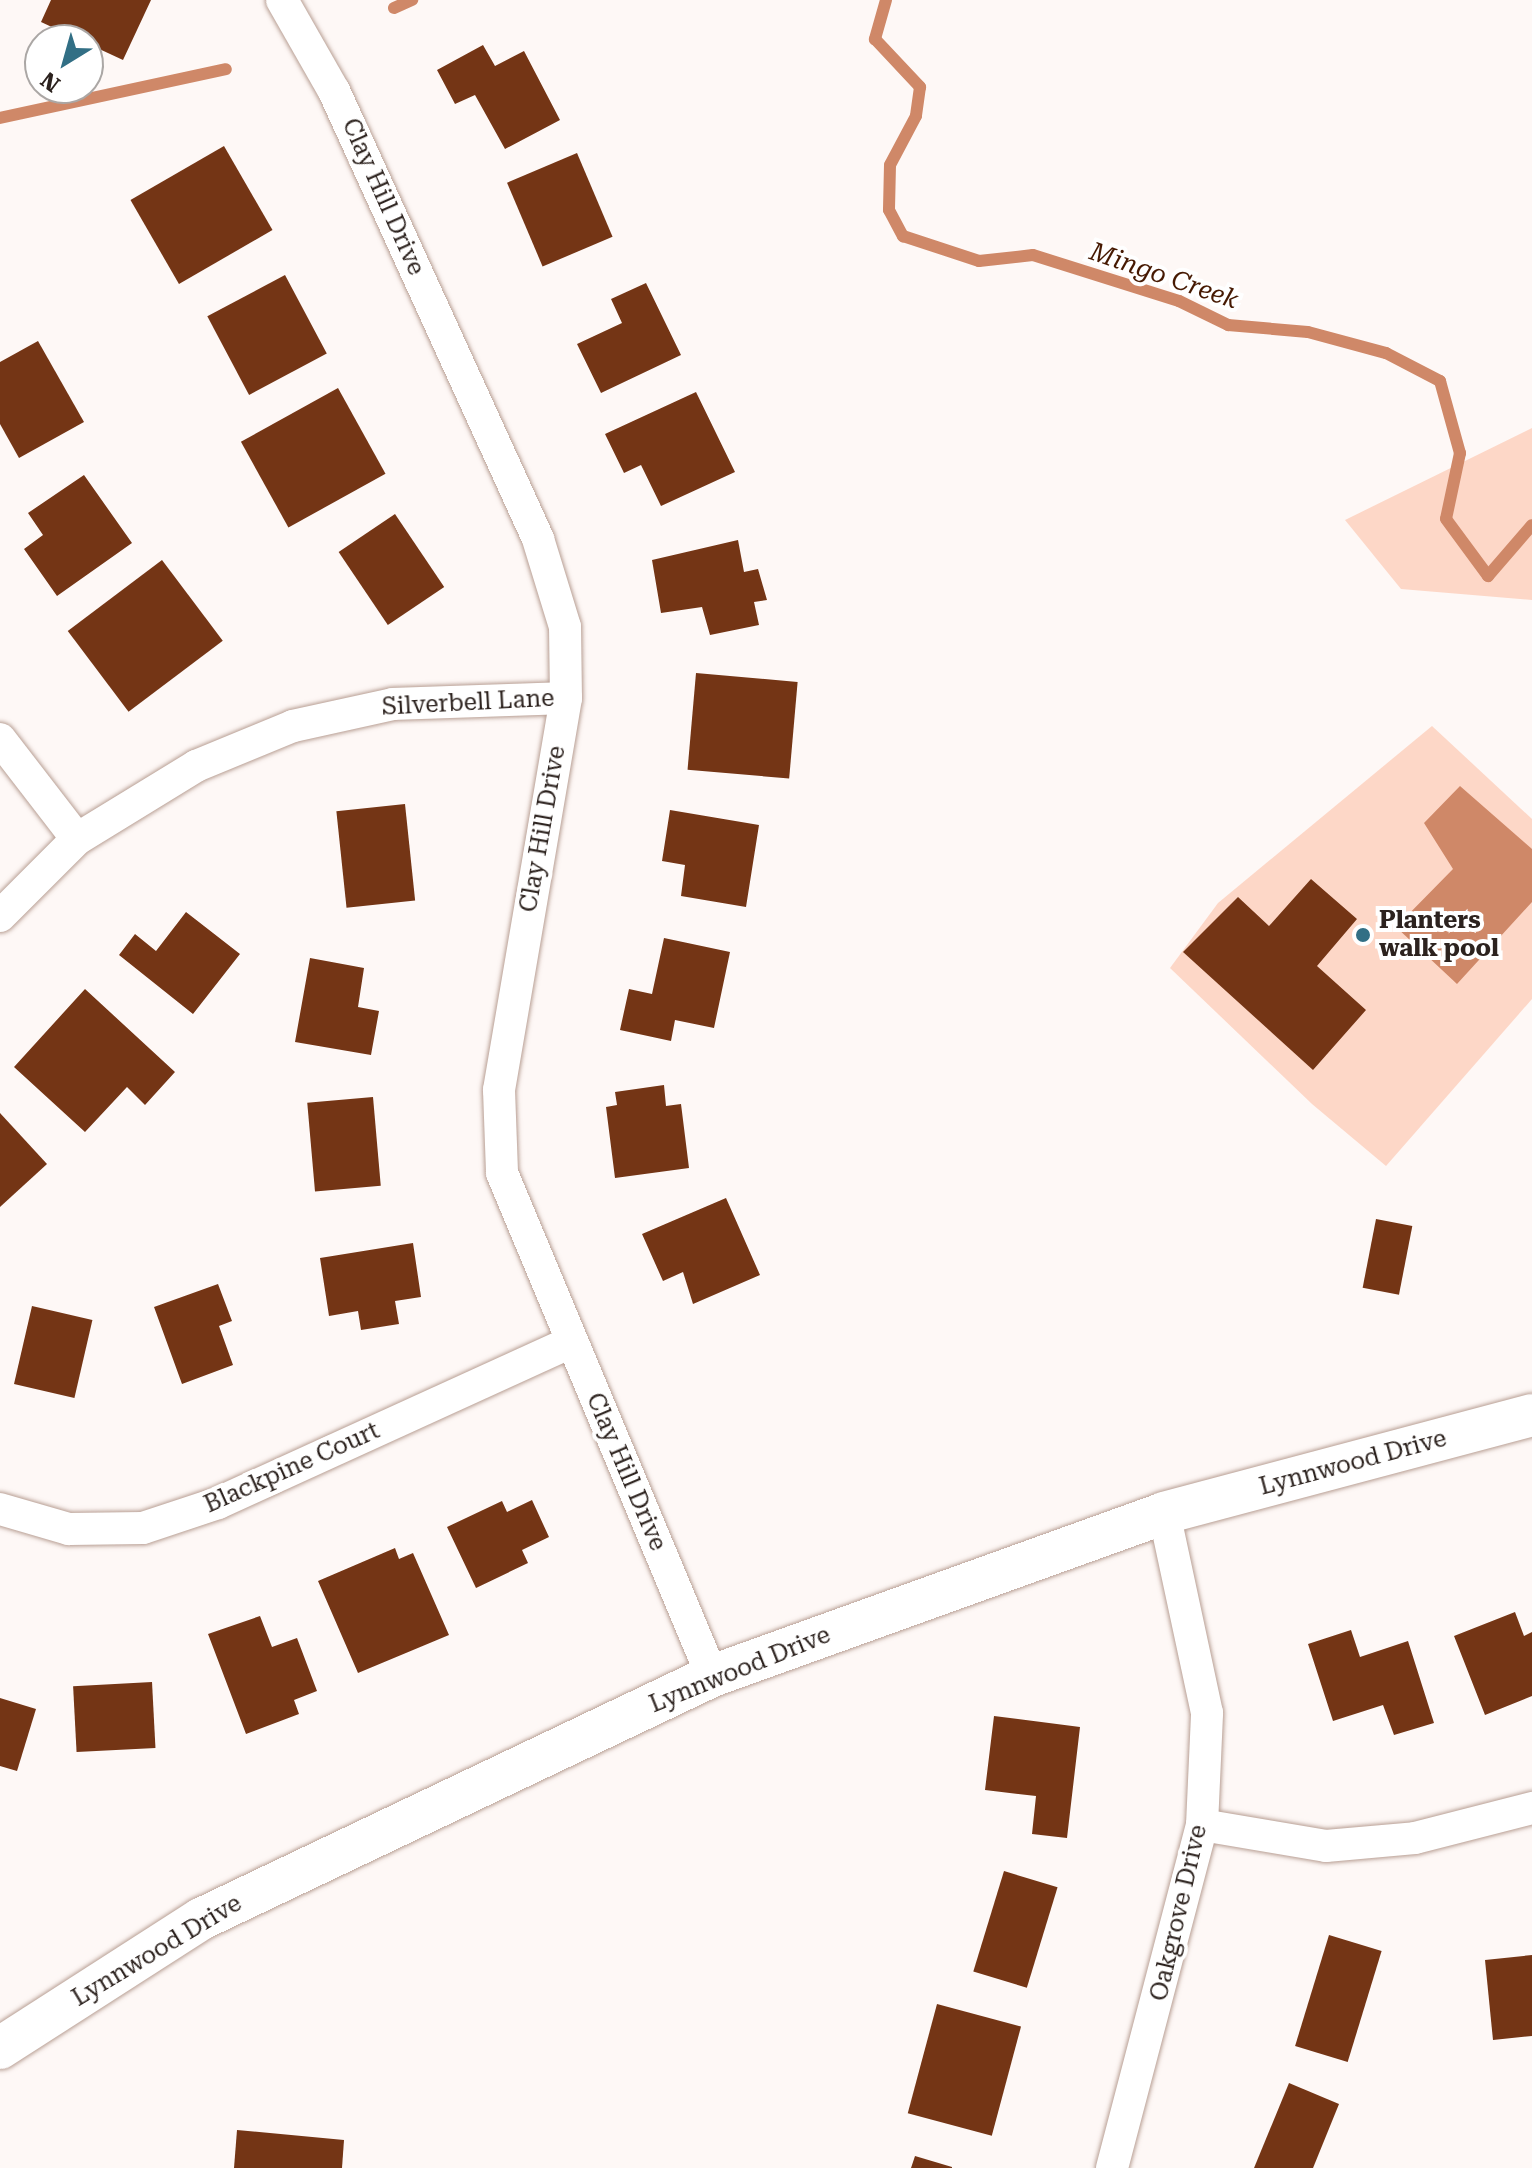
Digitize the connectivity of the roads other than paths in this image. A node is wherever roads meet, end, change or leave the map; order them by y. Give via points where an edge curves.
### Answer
1 (282, 0) edge
2 (566, 698) junction
3 (0, 739) edge
4 (77, 839) junction
5 (0, 916) edge
6 (572, 1342) junction
7 (1532, 1415) edge
8 (0, 1509) edge
9 (1164, 1513) junction
10 (712, 1676) junction
11 (1532, 1808) edge
12 (1202, 1825) junction
13 (0, 2048) edge
14 (1112, 2168) edge

1 - 2 street, Clay Hill Drive via 334,91 538,539 565,627
2 - 4 street, Silverbell Lane via 393,704 293,726 196,766
2 - 6 street, Clay Hill Drive via 499,1090 502,1173
3 - 4 street
4 - 5 street, Silverbell Lane
6 - 8 street, Blackpine Court via 218,1503 143,1528 69,1529
6 - 10 street, Clay Hill Drive
7 - 9 street, Lynnwood Drive
9 - 10 street, Lynnwood Drive
9 - 12 street, Oakgrove Drive via 1207,1713
10 - 13 street, Lynnwood Drive via 201,1919
11 - 12 street via 1415,1838 1326,1846
12 - 14 street, Oakgrove Drive

